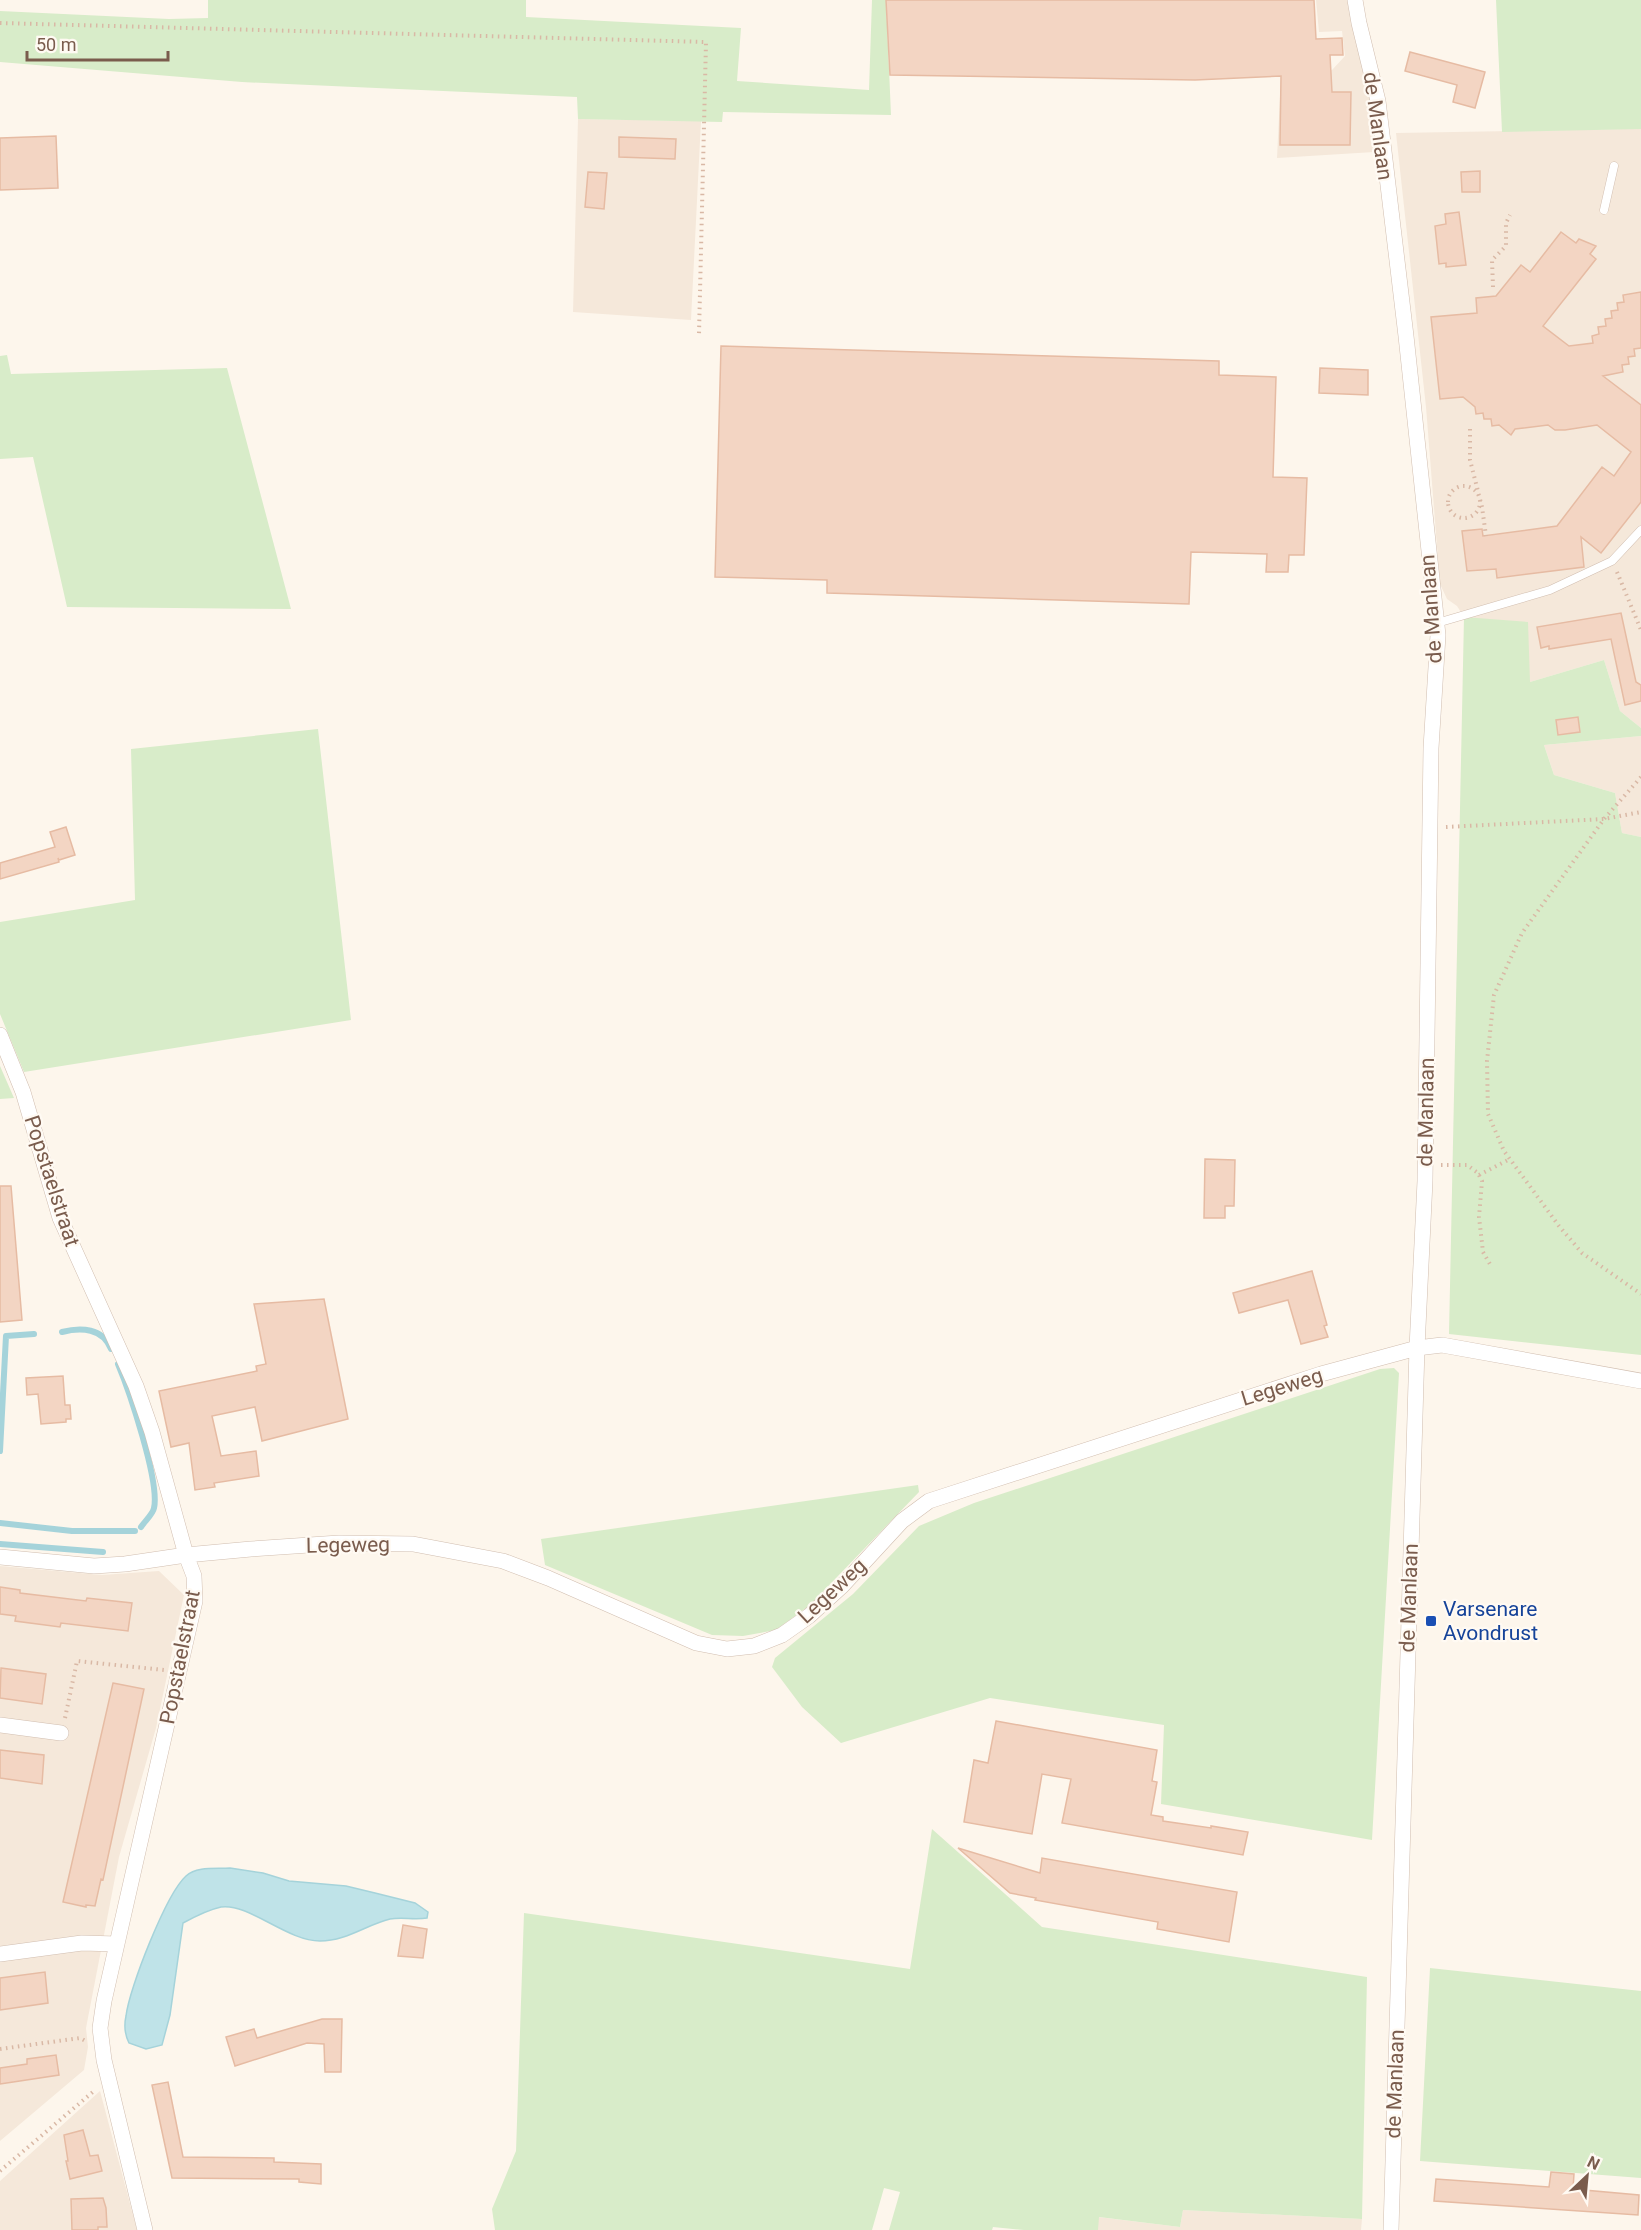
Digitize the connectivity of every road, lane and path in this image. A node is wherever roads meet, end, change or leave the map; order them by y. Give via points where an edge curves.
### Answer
1 (1355, 0) edge
2 (0, 23) edge
3 (1614, 166) dead end
4 (1604, 210) dead end
5 (1510, 215) dead end
6 (1493, 287) dead end
7 (699, 334) dead end
8 (1470, 429) dead end
9 (1480, 498) junction
10 (1641, 530) edge
11 (1486, 536) dead end
12 (1612, 561) junction
13 (1437, 623) junction
14 (1641, 630) edge
15 (1641, 777) edge
16 (1641, 812) edge
17 (1604, 819) junction
18 (1430, 827) junction
19 (0, 1035) edge
20 (1510, 1159) junction
21 (1425, 1164) junction
22 (1479, 1176) junction
23 (1491, 1266) dead end
24 (1641, 1294) edge
25 (1417, 1348) junction
26 (1641, 1381) edge
27 (186, 1555) junction
28 (0, 1557) edge
29 (179, 1672) junction
30 (0, 1725) edge
31 (61, 1733) joint
32 (117, 1944) junction
33 (0, 1954) edge
34 (101, 2040) junction
35 (0, 2049) edge
36 (109, 2079) junction
37 (0, 2171) edge
38 (145, 2230) edge
39 (1391, 2230) edge

1 - 13 street, de Manlaan via 1378,101
2 - 7 path via 706,42
3 - 4 lane
5 - 6 path via 1506,246 1492,260
8 - 9 path via 1470,460
9 - 9 path via 1473,489 1459,487 1451,494 1449,503 1456,516 1467,518 1476,513
9 - 11 path
10 - 12 lane
12 - 13 lane via 1550,590
12 - 14 path
13 - 18 street, de Manlaan
15 - 17 path
16 - 17 path
17 - 18 path
17 - 20 path via 1522,933 1494,995 1487,1061 1488,1114
18 - 21 street, de Manlaan
19 - 27 street, Popstaelstraat via 23,1092 60,1218 132,1377 152,1432
20 - 22 path
20 - 24 path via 1582,1253
21 - 22 path via 1467,1165
21 - 25 street, de Manlaan
22 - 23 path via 1483,1252
25 - 26 street, Legeweg via 1442,1345
25 - 27 street, Legeweg via 1321,1374 929,1501 902,1521 809,1617 782,1635 754,1646 727,1649 696,1642 503,1561 413,1544 339,1543
25 - 39 street, de Manlaan
27 - 28 street, Legeweg via 94,1566
27 - 29 street, Popstaelstraat via 194,1576 195,1601
29 - 31 path via 77,1661
29 - 32 street, Popstaelstraat
30 - 31 street
32 - 33 street via 82,1943
32 - 34 street, Popstaelstraat via 104,2001
34 - 35 path via 89,2043 80,2038
34 - 36 street, Popstaelstraat
36 - 37 path
36 - 38 street, Popstaelstraat

